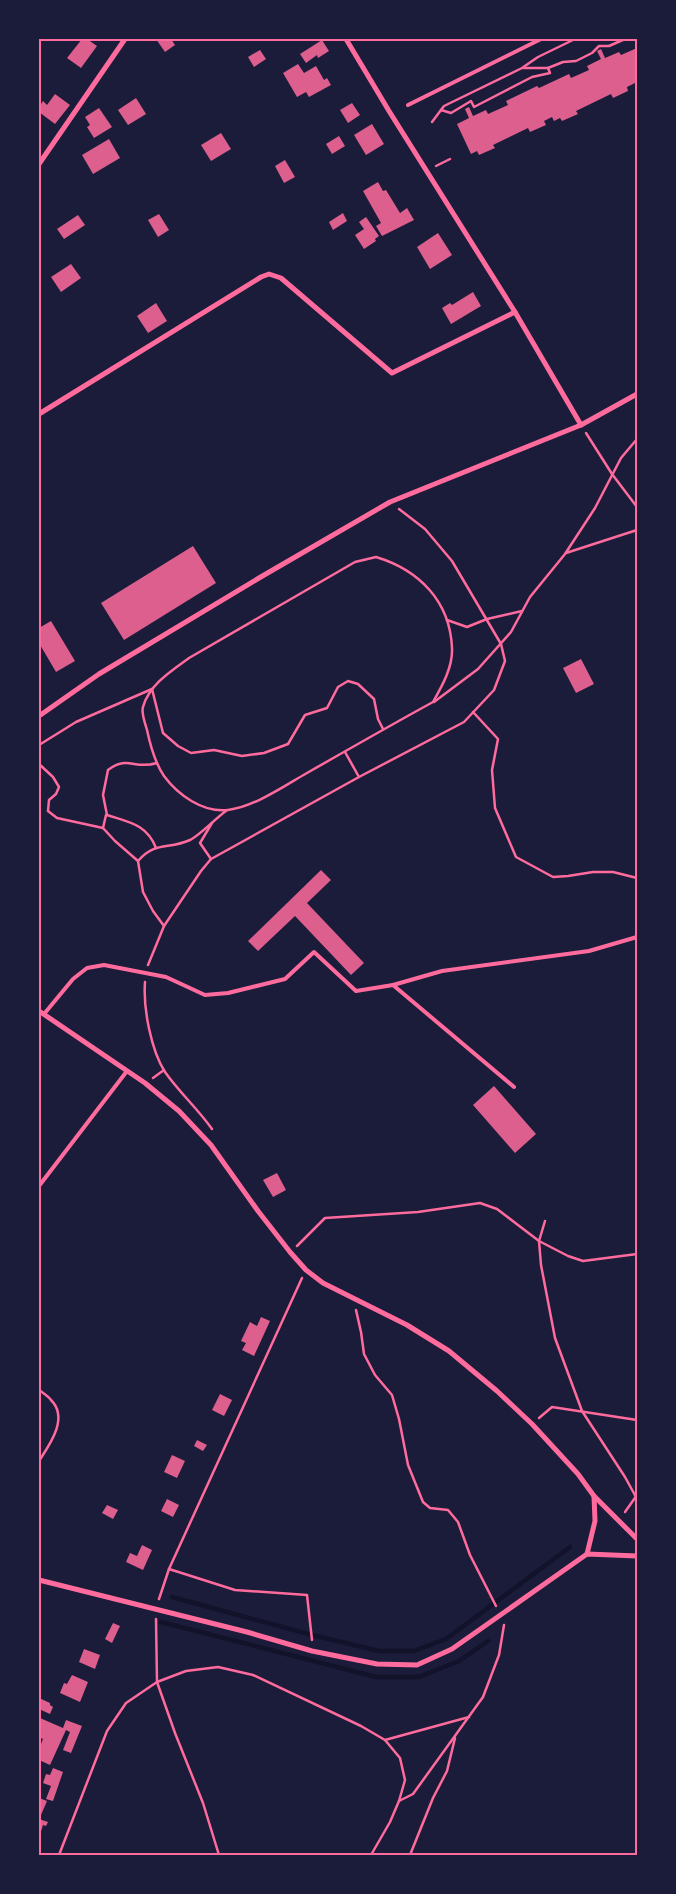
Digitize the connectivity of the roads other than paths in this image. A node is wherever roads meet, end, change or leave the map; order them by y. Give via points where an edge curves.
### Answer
1 (125, 39) edge
2 (346, 39) edge
3 (541, 39) edge
4 (408, 105) dead end
5 (39, 164) edge
6 (516, 312) junction
7 (637, 394) edge
8 (39, 414) edge
9 (581, 425) junction
10 (39, 716) edge
11 (637, 937) edge
12 (393, 985) junction
13 (41, 1012) edge
14 (127, 1072) junction
15 (514, 1087) dead end
16 (39, 1186) edge
17 (594, 1496) junction
18 (637, 1539) edge
19 (587, 1554) junction
20 (637, 1556) edge
21 (39, 1580) edge

1 - 5 street
2 - 6 street
3 - 4 lane
6 - 8 street via 392,373 281,278 269,274
6 - 9 street
7 - 9 street
9 - 10 street via 390,502 99,674
11 - 12 lane via 589,951 442,971
12 - 13 lane via 356,991 314,952 285,979 228,993 205,994 166,976 104,965 87,968
12 - 15 lane
13 - 14 street
14 - 16 lane
14 - 17 street via 179,1111 211,1145 258,1211 306,1270 323,1283 407,1325 449,1351 532,1424
17 - 18 street
17 - 19 street via 596,1521
19 - 20 street
19 - 21 street via 452,1649 417,1665 377,1664 312,1651

